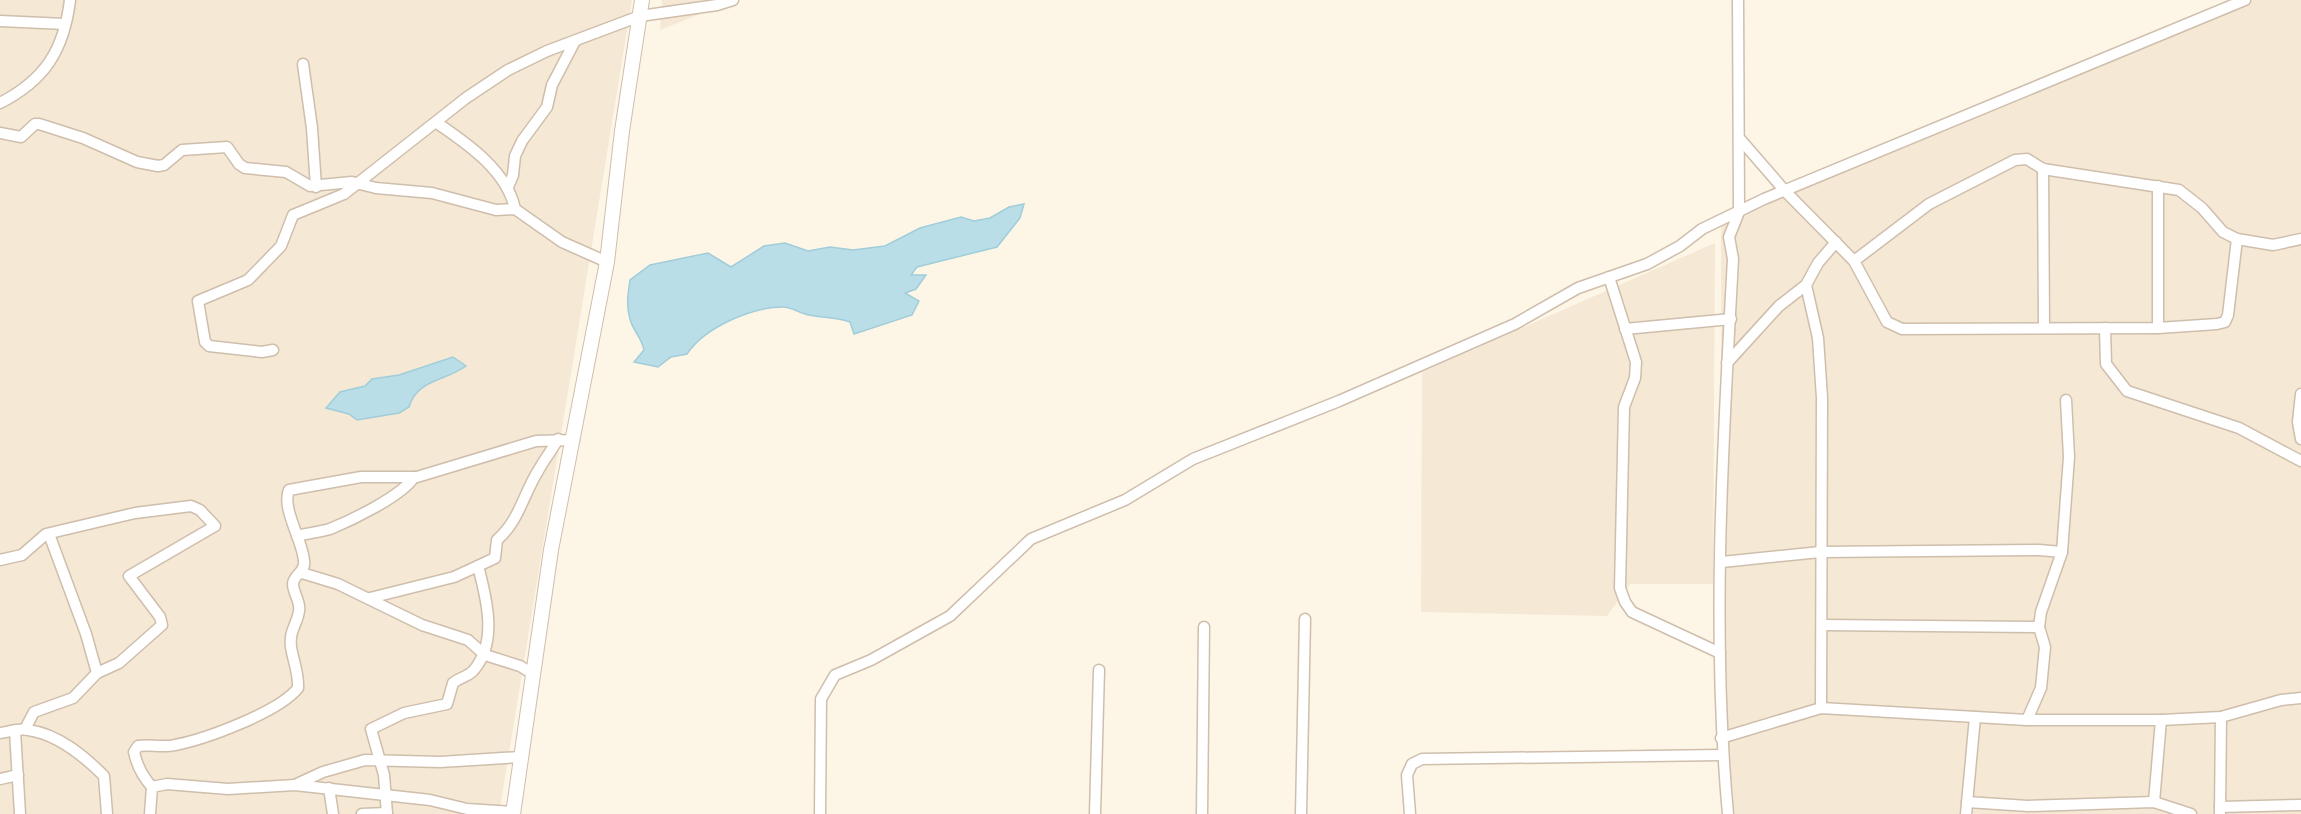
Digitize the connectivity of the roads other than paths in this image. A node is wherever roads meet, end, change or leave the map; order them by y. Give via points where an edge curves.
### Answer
1 (70, 0) edge
2 (642, 0) edge
3 (733, 0) edge
4 (1738, 0) edge
5 (2245, 0) edge
6 (640, 16) junction
7 (0, 21) edge
8 (64, 24) junction
9 (575, 40) junction
10 (303, 64) dead end
11 (0, 103) edge
12 (436, 123) junction
13 (0, 133) edge
14 (1740, 139) junction
15 (2043, 169) junction
16 (357, 184) junction
17 (2158, 186) junction
18 (316, 187) junction
19 (508, 187) junction
20 (1785, 191) junction
21 (515, 210) junction
22 (1739, 212) junction
23 (2237, 239) junction
24 (2301, 239) edge
25 (1836, 242) junction
26 (1854, 261) junction
27 (607, 262) junction
28 (1609, 277) junction
29 (1806, 285) junction
30 (1731, 319) junction
31 (2044, 328) junction
32 (2105, 328) junction
33 (2158, 328) junction
34 (1625, 329) junction
35 (273, 350) dead end
36 (1727, 363) junction
37 (2301, 394) edge
38 (2066, 400) dead end
39 (558, 439) junction
40 (2301, 439) edge
41 (574, 440) junction
42 (2301, 461) edge
43 (414, 477) junction
44 (49, 534) junction
45 (297, 536) junction
46 (1820, 552) junction
47 (2062, 552) junction
48 (0, 560) edge
49 (1722, 562) junction
50 (478, 566) junction
51 (302, 573) junction
52 (370, 598) junction
53 (1305, 619) dead end
54 (1822, 625) junction
55 (1204, 627) dead end
56 (2038, 627) junction
57 (1720, 652) junction
58 (485, 655) junction
59 (1099, 670) dead end
60 (97, 673) junction
61 (533, 674) junction
62 (2301, 698) edge
63 (1821, 708) junction
64 (1975, 717) junction
65 (2220, 717) junction
66 (2027, 720) junction
67 (2161, 720) junction
68 (20, 730) junction
69 (0, 733) edge
70 (1721, 738) junction
71 (1722, 755) junction
72 (520, 757) junction
73 (378, 760) junction
74 (18, 775) junction
75 (0, 779) edge
76 (295, 785) junction
77 (152, 786) junction
78 (329, 788) junction
79 (387, 795) junction
80 (1967, 802) junction
81 (2154, 802) junction
82 (2301, 805) edge
83 (448, 808) edge
84 (2220, 810) edge
85 (472, 812) edge
86 (387, 813) edge
87 (513, 813) edge
88 (20, 814) edge
89 (107, 814) edge
90 (150, 814) edge
91 (333, 814) edge
92 (362, 814) edge
93 (820, 814) edge
94 (1095, 814) edge
95 (1202, 814) edge
96 (1301, 814) edge
97 (1410, 814) edge
98 (1728, 814) edge
99 (1966, 814) edge
100 (2191, 814) edge

1 - 8 street
2 - 6 street
3 - 6 street
4 - 14 street
5 - 20 street
6 - 9 street
6 - 27 street
7 - 8 street
8 - 11 street via 51,62 34,80
9 - 12 street via 508,70
9 - 19 street via 552,85 547,107 515,156
10 - 18 street
12 - 16 street
12 - 19 street via 470,146
13 - 18 street via 21,137 39,124 137,162 158,166 182,150 223,146 245,168 286,172
14 - 20 street
14 - 22 street
15 - 17 street
15 - 26 street via 2027,159 2015,160 1929,204
15 - 31 street
16 - 18 street
16 - 21 street via 432,193 496,210
16 - 35 street via 338,197 293,216 281,246 248,280 198,301 208,346
17 - 23 street via 2179,190 2223,232
17 - 33 street
19 - 21 street
20 - 22 street
20 - 25 street
21 - 27 street via 562,242
22 - 28 street via 1702,229 1647,264
22 - 30 street via 1729,237 1733,259
23 - 24 street via 2273,245
23 - 33 street via 2225,322
25 - 26 street
25 - 29 street
26 - 31 street via 1887,322 1902,329
27 - 41 street
28 - 34 street
28 - 93 street via 1578,288 1515,324 1455,351 1193,459 1125,500 1032,539 950,616 889,651 835,675 821,699
29 - 36 street via 1779,306
29 - 46 street via 1818,338 1822,398
30 - 34 street
30 - 36 street
31 - 32 street
32 - 33 street
32 - 42 street via 2106,364 2127,391 2238,428
34 - 57 street via 1636,362 1635,378 1624,407 1620,588 1632,612
36 - 49 street
37 - 40 street
38 - 47 street via 2069,458
39 - 41 street
39 - 43 street via 536,441
39 - 50 street via 507,532 497,540 495,558
41 - 61 street via 551,550
43 - 45 street via 402,491 345,522
43 - 45 street via 361,477 289,490 286,495
44 - 48 street via 22,555
44 - 60 street
44 - 60 street via 135,513 191,506 214,526 130,575 162,625 119,663
45 - 51 street via 305,561
46 - 47 street
46 - 49 street
46 - 54 street
47 - 56 street
49 - 57 street
50 - 52 street via 454,577
50 - 58 street via 489,620
51 - 52 street
51 - 77 street via 294,579 299,612 291,629 298,687 266,710 220,731 176,745 138,746 134,752 136,762
52 - 58 street via 422,625 468,640
53 - 96 street
54 - 56 street
54 - 63 street
55 - 95 street
56 - 66 street via 2045,647 2041,688
57 - 70 street
58 - 61 street
58 - 73 street via 467,677 453,683 447,704 404,713 373,727
59 - 94 street
60 - 68 street via 73,698 34,712
61 - 72 street
62 - 65 street
63 - 64 street
63 - 70 street
64 - 66 street
64 - 80 street
65 - 67 street
65 - 84 street
66 - 67 street
67 - 81 street
68 - 69 street
68 - 74 street
68 - 89 street via 79,751 88,764 102,773
70 - 71 street
71 - 97 street via 1422,759 1412,764 1407,775
71 - 98 street
72 - 73 street via 440,762
72 - 87 street
73 - 76 street via 357,761
73 - 79 street
74 - 75 street
74 - 88 street
76 - 77 street via 228,789
76 - 78 street
77 - 90 street
78 - 79 street
78 - 91 street
79 - 83 street
79 - 86 street
80 - 81 street via 2028,806
80 - 99 street
81 - 100 street
82 - 84 street
83 - 85 street
85 - 87 street
86 - 92 street

